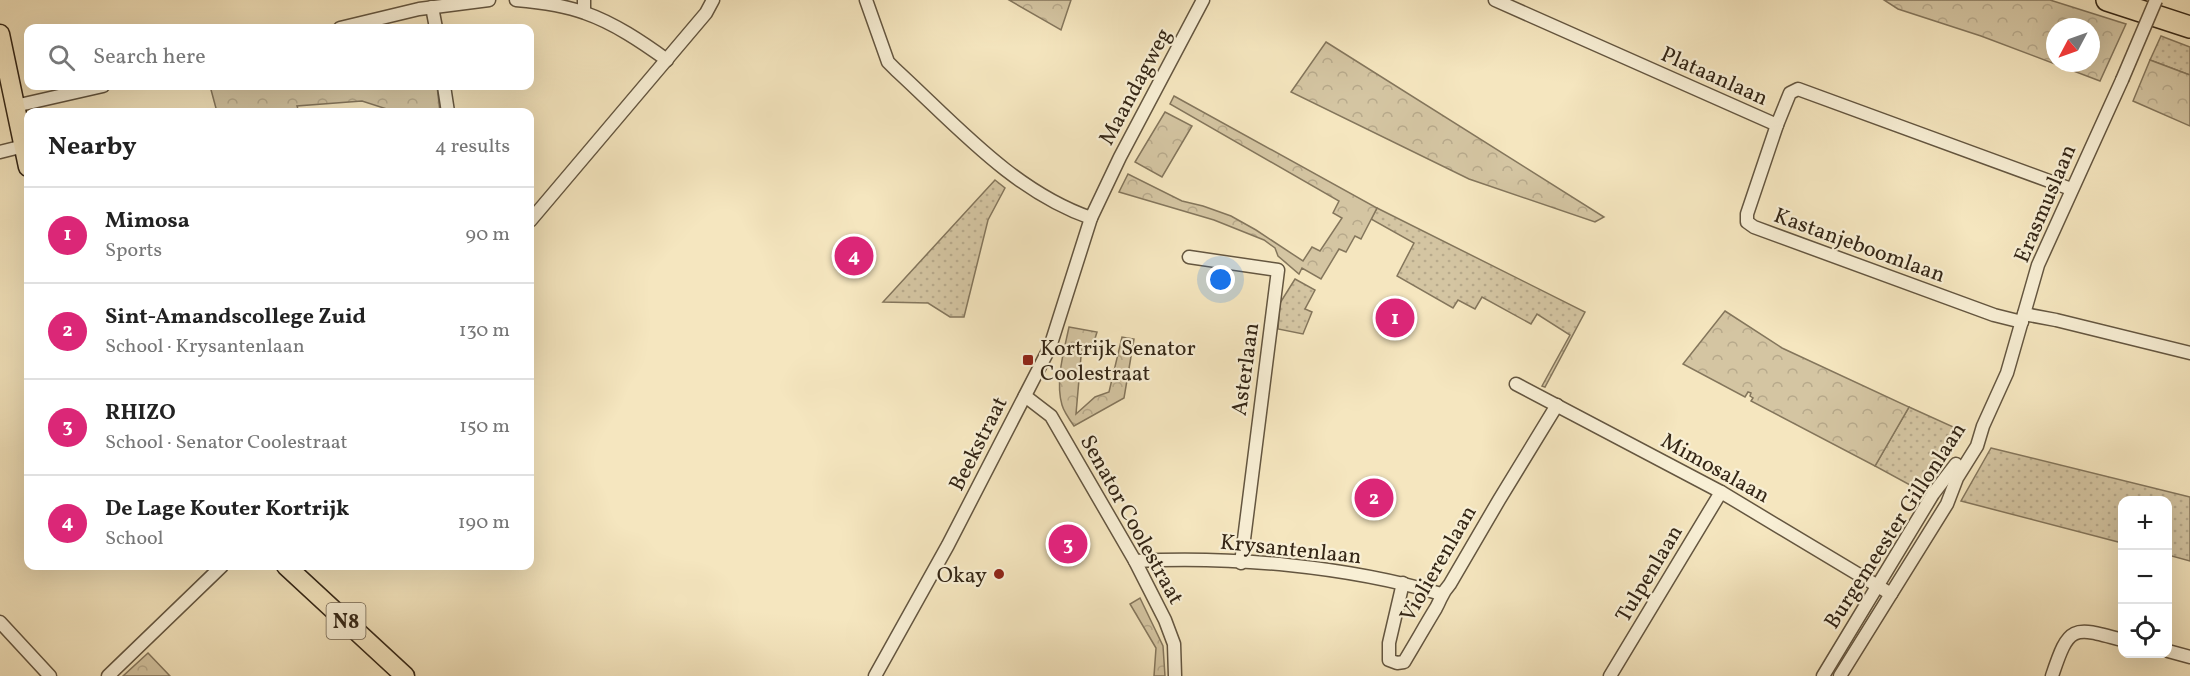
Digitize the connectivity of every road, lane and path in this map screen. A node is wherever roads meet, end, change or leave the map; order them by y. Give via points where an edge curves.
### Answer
1 (489, 0) edge
2 (516, 0) edge
3 (713, 0) edge
4 (866, 0) edge
5 (1203, 0) edge
6 (1495, 0) edge
7 (2107, 0) edge
8 (2156, 0) edge
9 (422, 6) edge
10 (584, 6) edge
11 (355, 24) edge
12 (433, 24) edge
13 (2190, 27) edge
14 (0, 34) edge
15 (667, 60) junction
16 (85, 90) edge
17 (445, 90) edge
18 (15, 106) junction
19 (447, 108) edge
20 (1777, 125) junction
21 (24, 146) joint
22 (0, 152) edge
23 (2071, 189) junction
24 (1103, 192) joint
25 (534, 216) edge
26 (1091, 218) junction
27 (1189, 257) dead end
28 (2023, 318) junction
29 (2190, 353) edge
30 (1516, 384) dead end
31 (1025, 396) junction
32 (1557, 405) junction
33 (1983, 426) junction
34 (1721, 492) junction
35 (1135, 561) junction
36 (1241, 563) junction
37 (218, 570) edge
38 (290, 570) edge
39 (1403, 583) junction
40 (1877, 586) junction
41 (1441, 594) junction
42 (1891, 594) junction
43 (0, 622) edge
44 (2118, 639) edge
45 (2172, 652) edge
46 (2190, 657) edge
47 (50, 676) edge
48 (108, 676) edge
49 (405, 676) edge
50 (875, 676) edge
51 (1175, 676) edge
52 (1610, 676) edge
53 (1823, 676) edge
54 (1840, 676) edge
55 (2052, 676) edge

1 - 9 street
2 - 10 street
3 - 15 street
4 - 26 street via 888,62 896,70 1030,190
5 - 24 street, Maandagweg
6 - 20 street, Plataanlaan
7 - 13 highway
8 - 23 street, Erasmuslaan, bridge
9 - 11 street
9 - 12 street
10 - 15 street
14 - 18 main road
15 - 25 street
16 - 18 street
17 - 19 street
18 - 21 main road
20 - 23 street, Plataanlaan via 1790,93 1798,89
20 - 28 street, Kastanjeboomlaan via 1747,222 1994,315
21 - 22 street
23 - 28 street, Erasmuslaan via 2038,265
24 - 26 street, Beekstraat
26 - 31 street, Beekstraat via 1054,338
27 - 36 street, Asterlaan via 1278,270
28 - 29 street via 2056,320
28 - 33 street, Erasmuslaan via 2007,373
30 - 32 street, Mimosalaan
31 - 35 street, Senator Coolestraat via 1051,416
31 - 50 street, Beekstraat
32 - 34 street, Mimosalaan
32 - 41 street, Violierenlaan
33 - 40 street, Burgemeester Gillonlaan via 1933,494
33 - 42 street, Burgemeester Gillonlaan via 1947,504
34 - 40 street, Mimosalaan
34 - 52 street, Tulpenlaan
35 - 36 street, Krysantenlaan
35 - 51 street, Senator Coolestraat via 1174,644
36 - 39 street, Krysantenlaan via 1307,567
37 - 48 street
38 - 49 main road, N8
39 - 41 street, Krysantenlaan
39 - 41 street, Violierenlaan via 1389,644 1389,660 1397,663 1404,662 1410,653
40 - 42 street, Mimosalaan
40 - 53 street, Burgemeester Gillonlaan
42 - 54 street, Burgemeester Gillonlaan
43 - 47 street
44 - 55 street via 2088,631 2071,635
45 - 46 street

